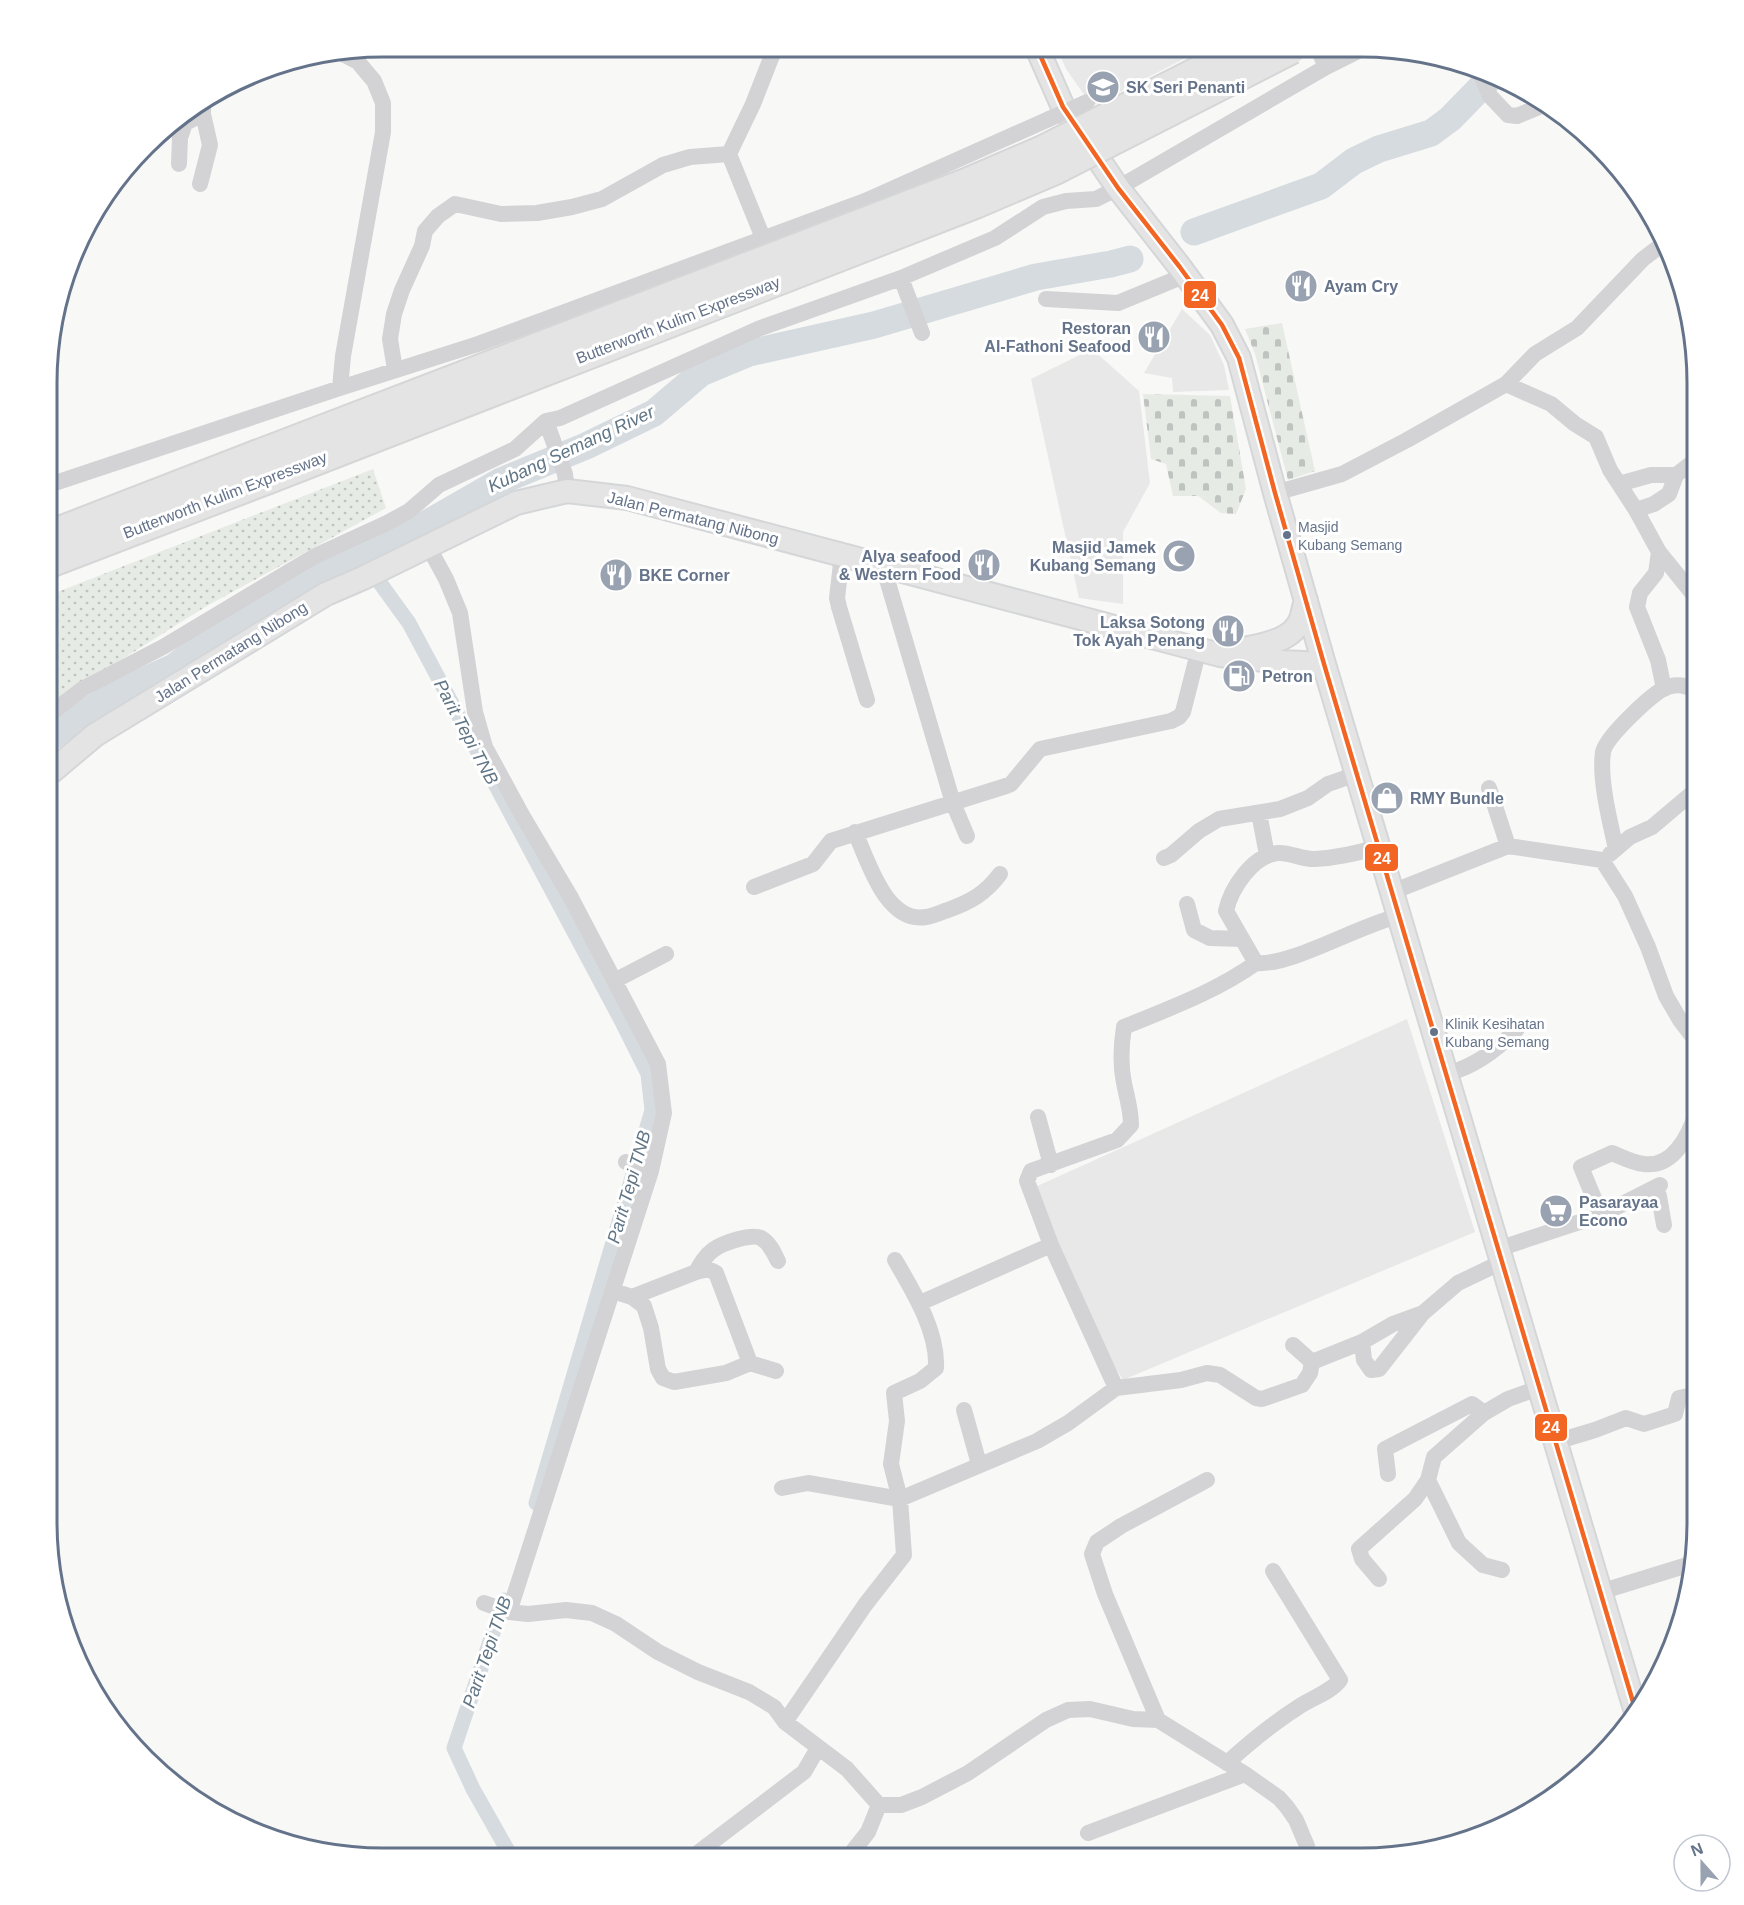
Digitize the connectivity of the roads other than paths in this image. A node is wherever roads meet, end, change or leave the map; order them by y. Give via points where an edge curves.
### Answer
1 (771, 57) edge
2 (1040, 57) edge
3 (1226, 57) edge
4 (1276, 57) edge
5 (1322, 57) edge
6 (1346, 57) edge
7 (352, 59) edge
8 (1326, 67) junction
9 (1484, 81) edge
10 (1088, 102) dead end
11 (1536, 108) edge
12 (203, 111) edge
13 (185, 124) edge
14 (729, 154) junction
15 (179, 164) dead end
16 (200, 184) dead end
17 (1121, 192) junction
18 (763, 238) junction
19 (1657, 248) edge
20 (1183, 271) junction
21 (905, 286) junction
22 (1046, 299) dead end
23 (921, 330) dead end
24 (395, 370) junction
25 (1506, 384) junction
26 (340, 388) junction
27 (548, 425) junction
28 (1687, 467) edge
29 (261, 468) junction
30 (1676, 475) junction
31 (57, 482) edge
32 (566, 482) junction
33 (1619, 484) junction
34 (1275, 493) junction
35 (1636, 510) junction
36 (57, 530) edge
37 (57, 534) edge
38 (86, 535) junction
39 (428, 546) junction
40 (1659, 552) junction
41 (842, 555) junction
42 (57, 558) edge
43 (57, 562) edge
44 (883, 566) junction
45 (1687, 586) edge
46 (1306, 600) junction
47 (1209, 652) junction
48 (1324, 664) junction
49 (1687, 687) edge
50 (1664, 689) junction
51 (867, 700) dead end
52 (57, 708) edge
53 (57, 767) edge
54 (1357, 774) junction
55 (1489, 788) dead end
56 (1687, 797) edge
57 (953, 803) junction
58 (1259, 813) junction
59 (855, 832) junction
60 (967, 836) dead end
61 (1508, 846) junction
62 (1378, 847) junction
63 (1616, 849) junction
64 (1267, 855) junction
65 (1164, 858) dead end
66 (1602, 860) junction
67 (1000, 874) dead end
68 (754, 887) dead end
69 (1392, 892) junction
70 (1187, 903) dead end
71 (1399, 916) junction
72 (1241, 939) junction
73 (666, 954) dead end
74 (1256, 963) junction
75 (616, 980) junction
76 (1517, 1029) dead end
77 (1687, 1029) edge
78 (1446, 1074) junction
79 (1038, 1117) dead end
80 (1687, 1135) edge
81 (627, 1163) dead end
82 (1051, 1165) junction
83 (649, 1170) junction
84 (1601, 1215) junction
85 (1664, 1225) dead end
86 (1051, 1245) junction
87 (1500, 1256) junction
88 (895, 1260) dead end
89 (778, 1261) dead end
90 (696, 1272) junction
91 (613, 1291) junction
92 (632, 1297) junction
93 (920, 1303) junction
94 (1423, 1313) junction
95 (1362, 1342) junction
96 (1293, 1345) dead end
97 (1312, 1362) junction
98 (750, 1363) junction
99 (776, 1371) dead end
100 (1116, 1388) junction
101 (1539, 1388) junction
102 (1687, 1396) edge
103 (964, 1410) dead end
104 (1484, 1413) junction
105 (1555, 1442) junction
106 (979, 1464) junction
107 (1388, 1474) dead end
108 (1207, 1480) dead end
109 (1428, 1480) junction
110 (782, 1488) dead end
111 (900, 1499) junction
112 (1684, 1566) edge
113 (1502, 1570) dead end
114 (1273, 1571) dead end
115 (1379, 1578) dead end
116 (1600, 1592) junction
117 (1633, 1702) edge
118 (1158, 1720) junction
119 (785, 1722) junction
120 (818, 1748) junction
121 (1227, 1763) junction
122 (1245, 1774) junction
123 (879, 1805) junction
124 (1088, 1833) dead end
125 (704, 1848) edge
126 (855, 1848) edge
127 (1307, 1848) edge

1 - 14 street
2 - 17 main road via 1063,107
3 - 29 highway, Butterworth Kulim Expressway, bridge via 1044,150
4 - 29 highway, Butterworth Kulim Expressway, bridge via 1055,170 975,204
5 - 8 street
6 - 8 street
7 - 26 street via 374,81 383,103 384,132
8 - 17 street
9 - 11 street via 1490,96 1508,115 1517,116
10 - 18 street, bridge via 866,201
12 - 16 street via 210,145
13 - 15 street
14 - 18 street
14 - 24 street via 690,157 663,165 602,199 572,207 501,214 455,204 425,231 402,290 390,339
17 - 20 main road
17 - 21 street via 1043,207 995,238
18 - 24 street via 478,344
19 - 25 street via 1577,328 1535,354
20 - 22 street via 1118,303
20 - 34 main road via 1222,325 1239,358
21 - 23 street
21 - 27 street via 758,329
24 - 26 street
25 - 33 street via 1551,404 1596,436
25 - 34 street via 1342,474
26 - 31 street
27 - 32 street
27 - 52 street via 516,449 439,485 409,511 315,556 163,647 84,688
28 - 30 street
29 - 38 highway, Butterworth Kulim Expressway
30 - 33 street via 1651,475
30 - 35 street via 1669,494
32 - 39 main road, Jalan Permatang Nibong
32 - 41 main road, Jalan Permatang Nibong
33 - 35 street
34 - 46 main road
35 - 40 street
36 - 38 highway
37 - 38 highway, Butterworth Kulim Expressway
38 - 42 highway, Butterworth Kulim Expressway
38 - 43 highway
39 - 53 main road, Jalan Permatang Nibong via 326,594 95,735
39 - 75 street via 460,613 475,712 485,747
40 - 45 street
40 - 50 street via 1656,573 1640,593 1637,607 1658,660
41 - 44 main road, Jalan Permatang Nibong
41 - 51 street via 837,598
44 - 47 main road, Jalan Permatang Nibong
44 - 57 street
46 - 47 main road via 1301,621 1279,640
46 - 48 main road
47 - 48 main road, Jalan Permatang Nibong
47 - 57 street via 1179,717 1040,749 1011,783
48 - 54 main road
49 - 50 street
50 - 63 street via 1634,713 1607,742 1603,752 1605,792
54 - 58 street via 1328,784 1290,806
54 - 62 main road
55 - 61 street
56 - 63 street via 1652,827
57 - 59 street
57 - 60 street
58 - 64 street
58 - 65 street via 1219,819
59 - 67 street via 877,883 902,914 925,918 972,901
59 - 68 street via 831,841 813,864
61 - 66 street
61 - 69 street
62 - 64 street via 1313,859 1281,853
62 - 69 main road
63 - 66 street
64 - 72 street via 1251,866 1229,896 1226,911
66 - 77 street via 1625,896 1666,996
69 - 71 main road
70 - 72 street via 1194,930 1210,938
71 - 74 street via 1293,956
71 - 78 main road
72 - 74 street
73 - 75 street
74 - 82 street via 1230,981 1124,1026 1120,1048 1131,1125 1117,1140
75 - 83 street via 658,1064 664,1113
76 - 78 street via 1467,1069
78 - 87 main road
79 - 82 street
80 - 84 street via 1663,1162 1645,1164 1612,1153 1581,1167
81 - 83 street
82 - 86 street via 1031,1172 1027,1181
83 - 91 street
84 - 85 street via 1656,1188
84 - 87 street
86 - 93 street
86 - 100 street
87 - 94 street via 1458,1283
87 - 101 main road
88 - 93 street
89 - 90 street via 763,1239 754,1235 715,1248
90 - 92 street
90 - 98 street via 708,1269 716,1273
91 - 92 street
91 - 119 street via 497,1609 528,1614 566,1610 592,1613 616,1624 658,1653 749,1692 774,1707
92 - 98 street via 644,1306 663,1377 674,1382 726,1373
93 - 111 street via 937,1354 936,1368 894,1394 897,1421 891,1464
94 - 95 street
94 - 95 street via 1379,1369 1371,1370 1364,1360
95 - 97 street
96 - 97 street
97 - 100 street via 1302,1385 1270,1398 1256,1398 1214,1373
98 - 99 street
100 - 106 street via 1036,1441
101 - 104 street
101 - 105 main road
102 - 105 street via 1678,1398 1675,1414 1644,1424 1626,1418
103 - 106 street
104 - 107 street via 1472,1404 1385,1449
104 - 109 street via 1434,1457
105 - 116 main road
106 - 111 street
108 - 118 street via 1121,1526 1097,1542 1092,1554
109 - 113 street via 1459,1543 1483,1565
109 - 115 street via 1414,1499 1359,1549 1362,1559
110 - 111 street via 808,1483
111 - 119 street via 904,1555
112 - 116 street
114 - 121 street via 1340,1680 1262,1732
116 - 117 main road
118 - 121 street
118 - 123 street via 1133,1719 1090,1709 1068,1710 1046,1719 968,1773 922,1797 901,1805
119 - 120 street
120 - 123 street via 847,1769
120 - 125 street via 804,1773
121 - 122 street
122 - 124 street
122 - 127 street via 1287,1807
123 - 126 street via 868,1832

